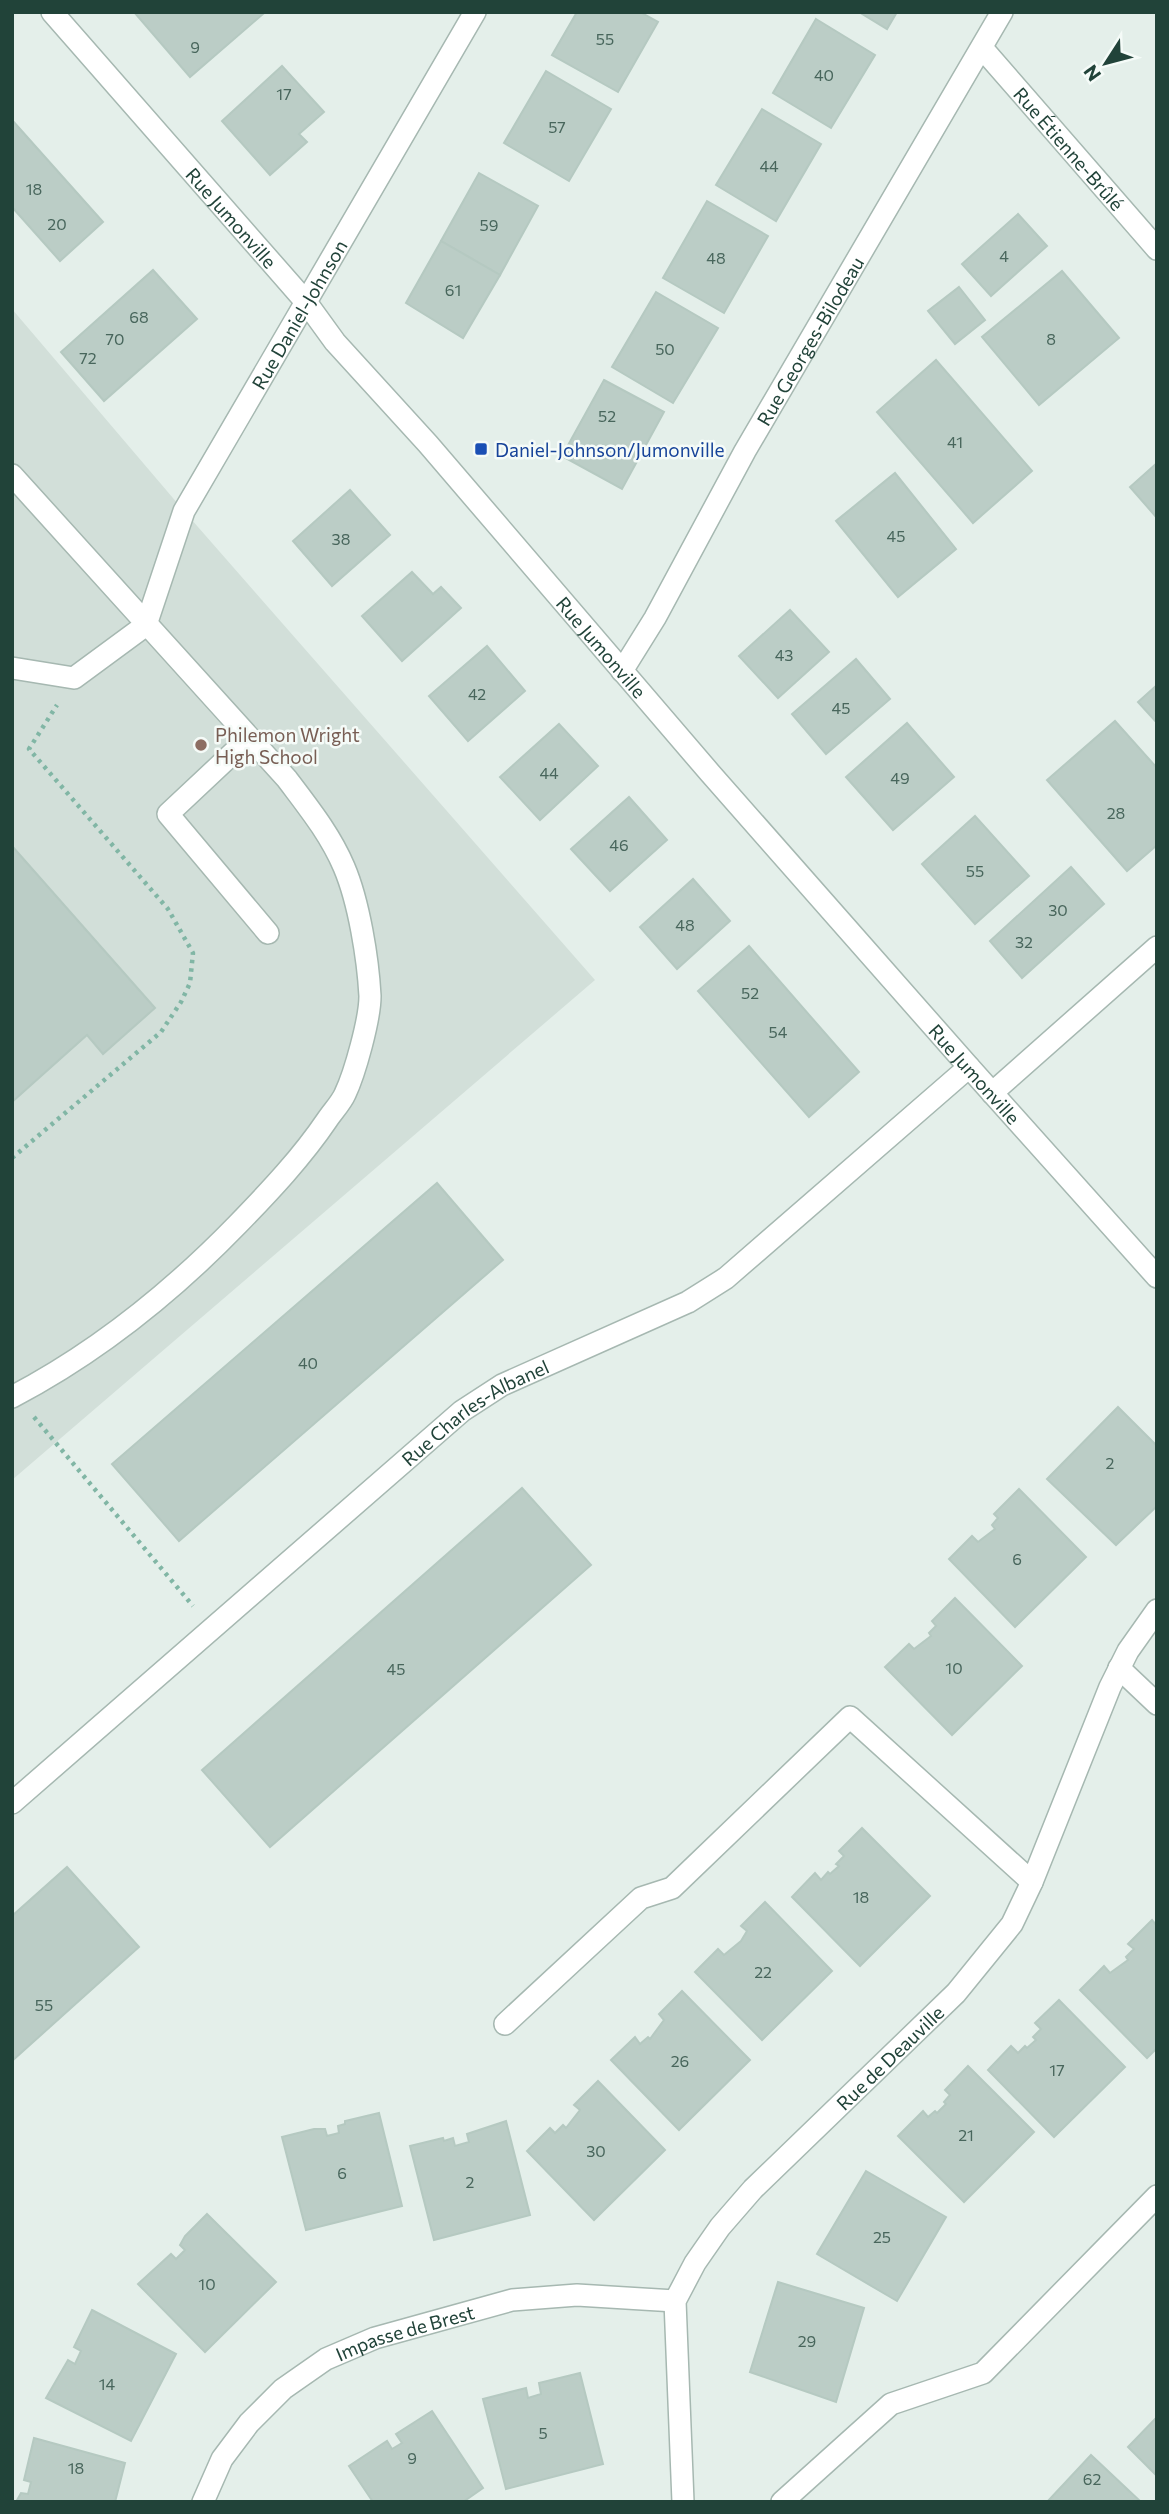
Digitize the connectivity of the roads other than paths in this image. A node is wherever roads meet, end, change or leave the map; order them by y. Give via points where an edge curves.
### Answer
1 (52, 12) edge
2 (475, 12) edge
3 (1002, 12) edge
4 (982, 48) junction
5 (1157, 249) edge
6 (306, 302) junction
7 (12, 475) edge
8 (146, 625) junction
9 (12, 668) edge
10 (622, 671) junction
11 (249, 738) junction
12 (268, 933) dead end
13 (1157, 947) edge
14 (968, 1067) junction
15 (992, 1093) junction
16 (1157, 1277) edge
17 (14, 1396) edge
18 (1157, 1610) edge
19 (1119, 1668) junction
20 (1157, 1704) edge
21 (12, 1803) edge
22 (1032, 1882) junction
23 (505, 2024) dead end
24 (1157, 2196) edge
25 (675, 2301) junction
26 (203, 2502) edge
27 (683, 2502) edge
28 (782, 2502) edge

1 - 6 street, Rue Jumonville
2 - 6 street, Rue Daniel-Johnson
3 - 4 street, Rue Georges-Bilodeau
4 - 5 street, Rue Étienne-Brûlé
4 - 10 street, Rue Georges-Bilodeau
6 - 8 street, Rue Daniel-Johnson via 184,511
6 - 10 street, Rue Jumonville via 335,342
7 - 8 street
8 - 9 street via 74,678
8 - 11 street
10 - 14 street, Rue Jumonville
11 - 12 street via 168,814
11 - 17 street via 324,829 345,868 359,917 370,999 345,1094 283,1176 169,1291 89,1350
13 - 15 street
14 - 15 street, Rue Jumonville
14 - 21 street, Rue Charles-Albanel via 726,1278 688,1303 502,1385 462,1411
15 - 16 street, Rue Jumonville
18 - 19 street, Rue de Deauville
19 - 20 street
19 - 22 street, Rue de Deauville
22 - 23 street via 850,1717 672,1888 641,1898
22 - 25 street, Rue de Deauville via 1012,1924 984,1962 753,2189 720,2227
24 - 28 street via 983,2373 891,2404
25 - 26 street, Impasse de Brest via 577,2295 512,2300 375,2338 326,2359 283,2389 222,2459
25 - 27 street

